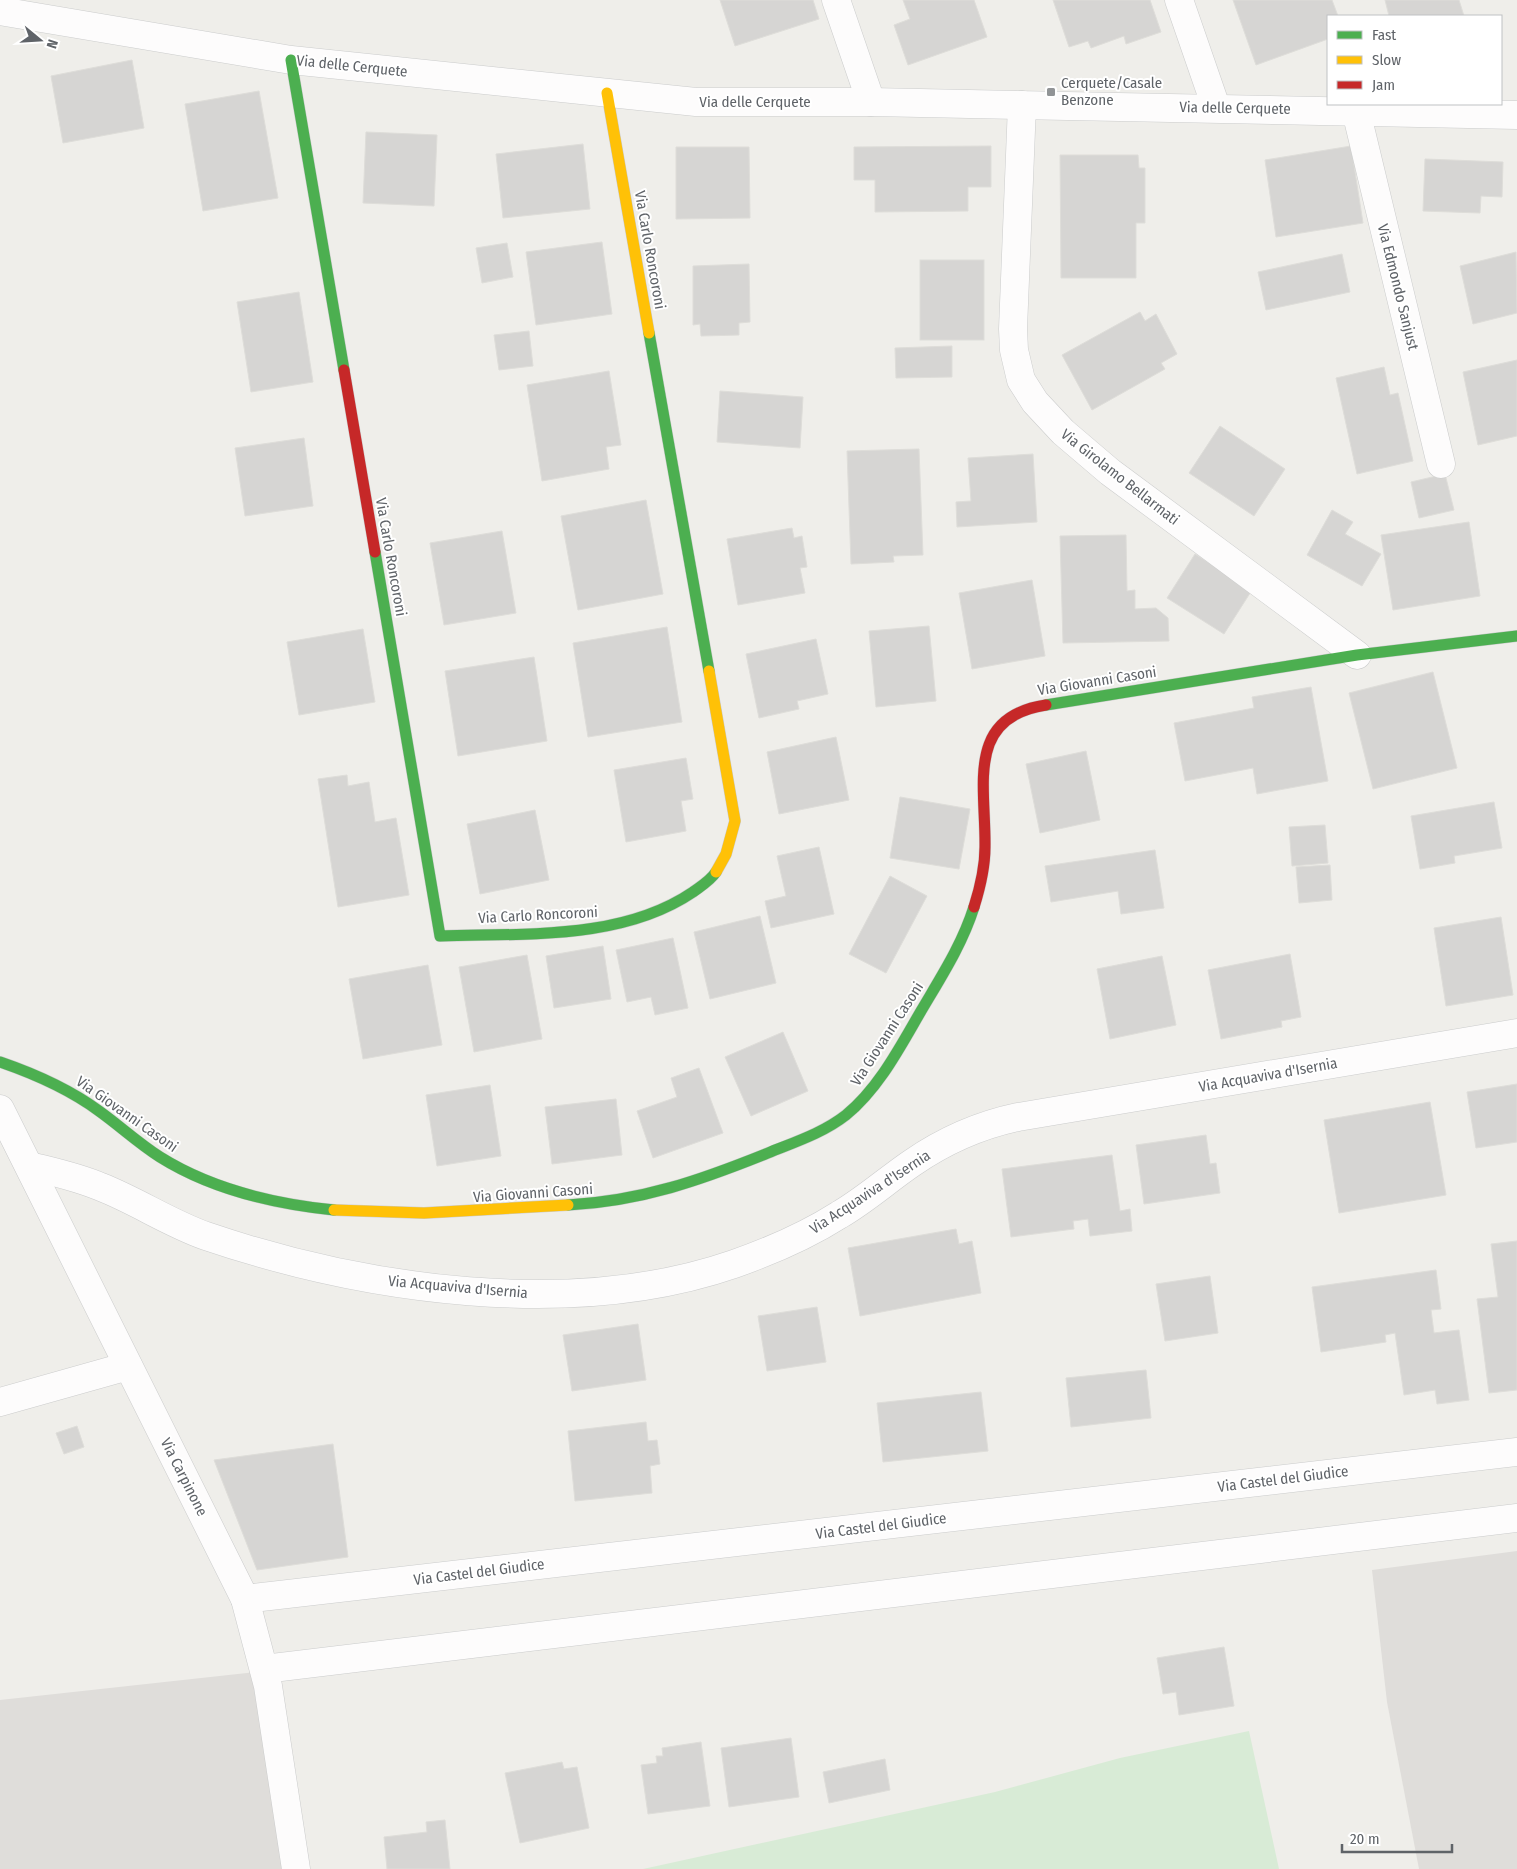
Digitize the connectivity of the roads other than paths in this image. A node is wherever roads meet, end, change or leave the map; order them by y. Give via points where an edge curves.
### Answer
1 (836, 0) edge
2 (1179, 0) edge
3 (0, 11) edge
4 (291, 60) junction
5 (607, 93) junction
6 (871, 102) junction
7 (1022, 105) junction
8 (1216, 107) junction
9 (1356, 111) junction
10 (1517, 115) edge
11 (1441, 464) dead end
12 (1517, 636) edge
13 (1357, 655) junction
14 (1517, 1033) edge
15 (0, 1062) edge
16 (0, 1109) edge
17 (30, 1166) junction
18 (128, 1366) junction
19 (0, 1402) edge
20 (1517, 1452) edge
21 (1517, 1518) edge
22 (245, 1600) junction
23 (264, 1669) junction
24 (296, 1869) edge

1 - 6 street
2 - 8 street
3 - 4 street, Via delle Cerquete
4 - 5 street, Via delle Cerquete
4 - 5 street, Via Carlo Roncoroni via 440,936 600,928 665,909 708,882 727,854 736,821
5 - 6 street, Via delle Cerquete via 696,102
6 - 7 street, Via delle Cerquete
7 - 8 street, Via delle Cerquete
7 - 13 street, Via Girolamo Bellarmati via 1013,329 1016,360 1025,386 1046,414 1092,458
8 - 9 street, Via delle Cerquete
9 - 10 street, Via delle Cerquete
9 - 11 street, Via Edmondo Sanjust
12 - 13 street, Via Giovanni Casoni
13 - 15 street, Via Giovanni Casoni via 1030,707 1011,713 996,728 986,748 983,770 984,868 969,925 954,957 874,1083 846,1115 819,1131 668,1190 606,1203 447,1213 364,1214 299,1206 224,1187 188,1172 156,1154 76,1095 45,1078
14 - 17 street, Via Acquaviva d'Isernia via 977,1128 935,1149 845,1212 792,1241 705,1274 626,1288 503,1294 400,1283 337,1272 205,1236 100,1186
16 - 17 street, Via Carpinone
17 - 18 street, Via Carpinone
18 - 19 street
18 - 22 street, Via Carpinone
20 - 22 street, Via Castel del Giudice
21 - 23 street
22 - 23 street, Via Carpinone
23 - 24 street, Via Carpinone

